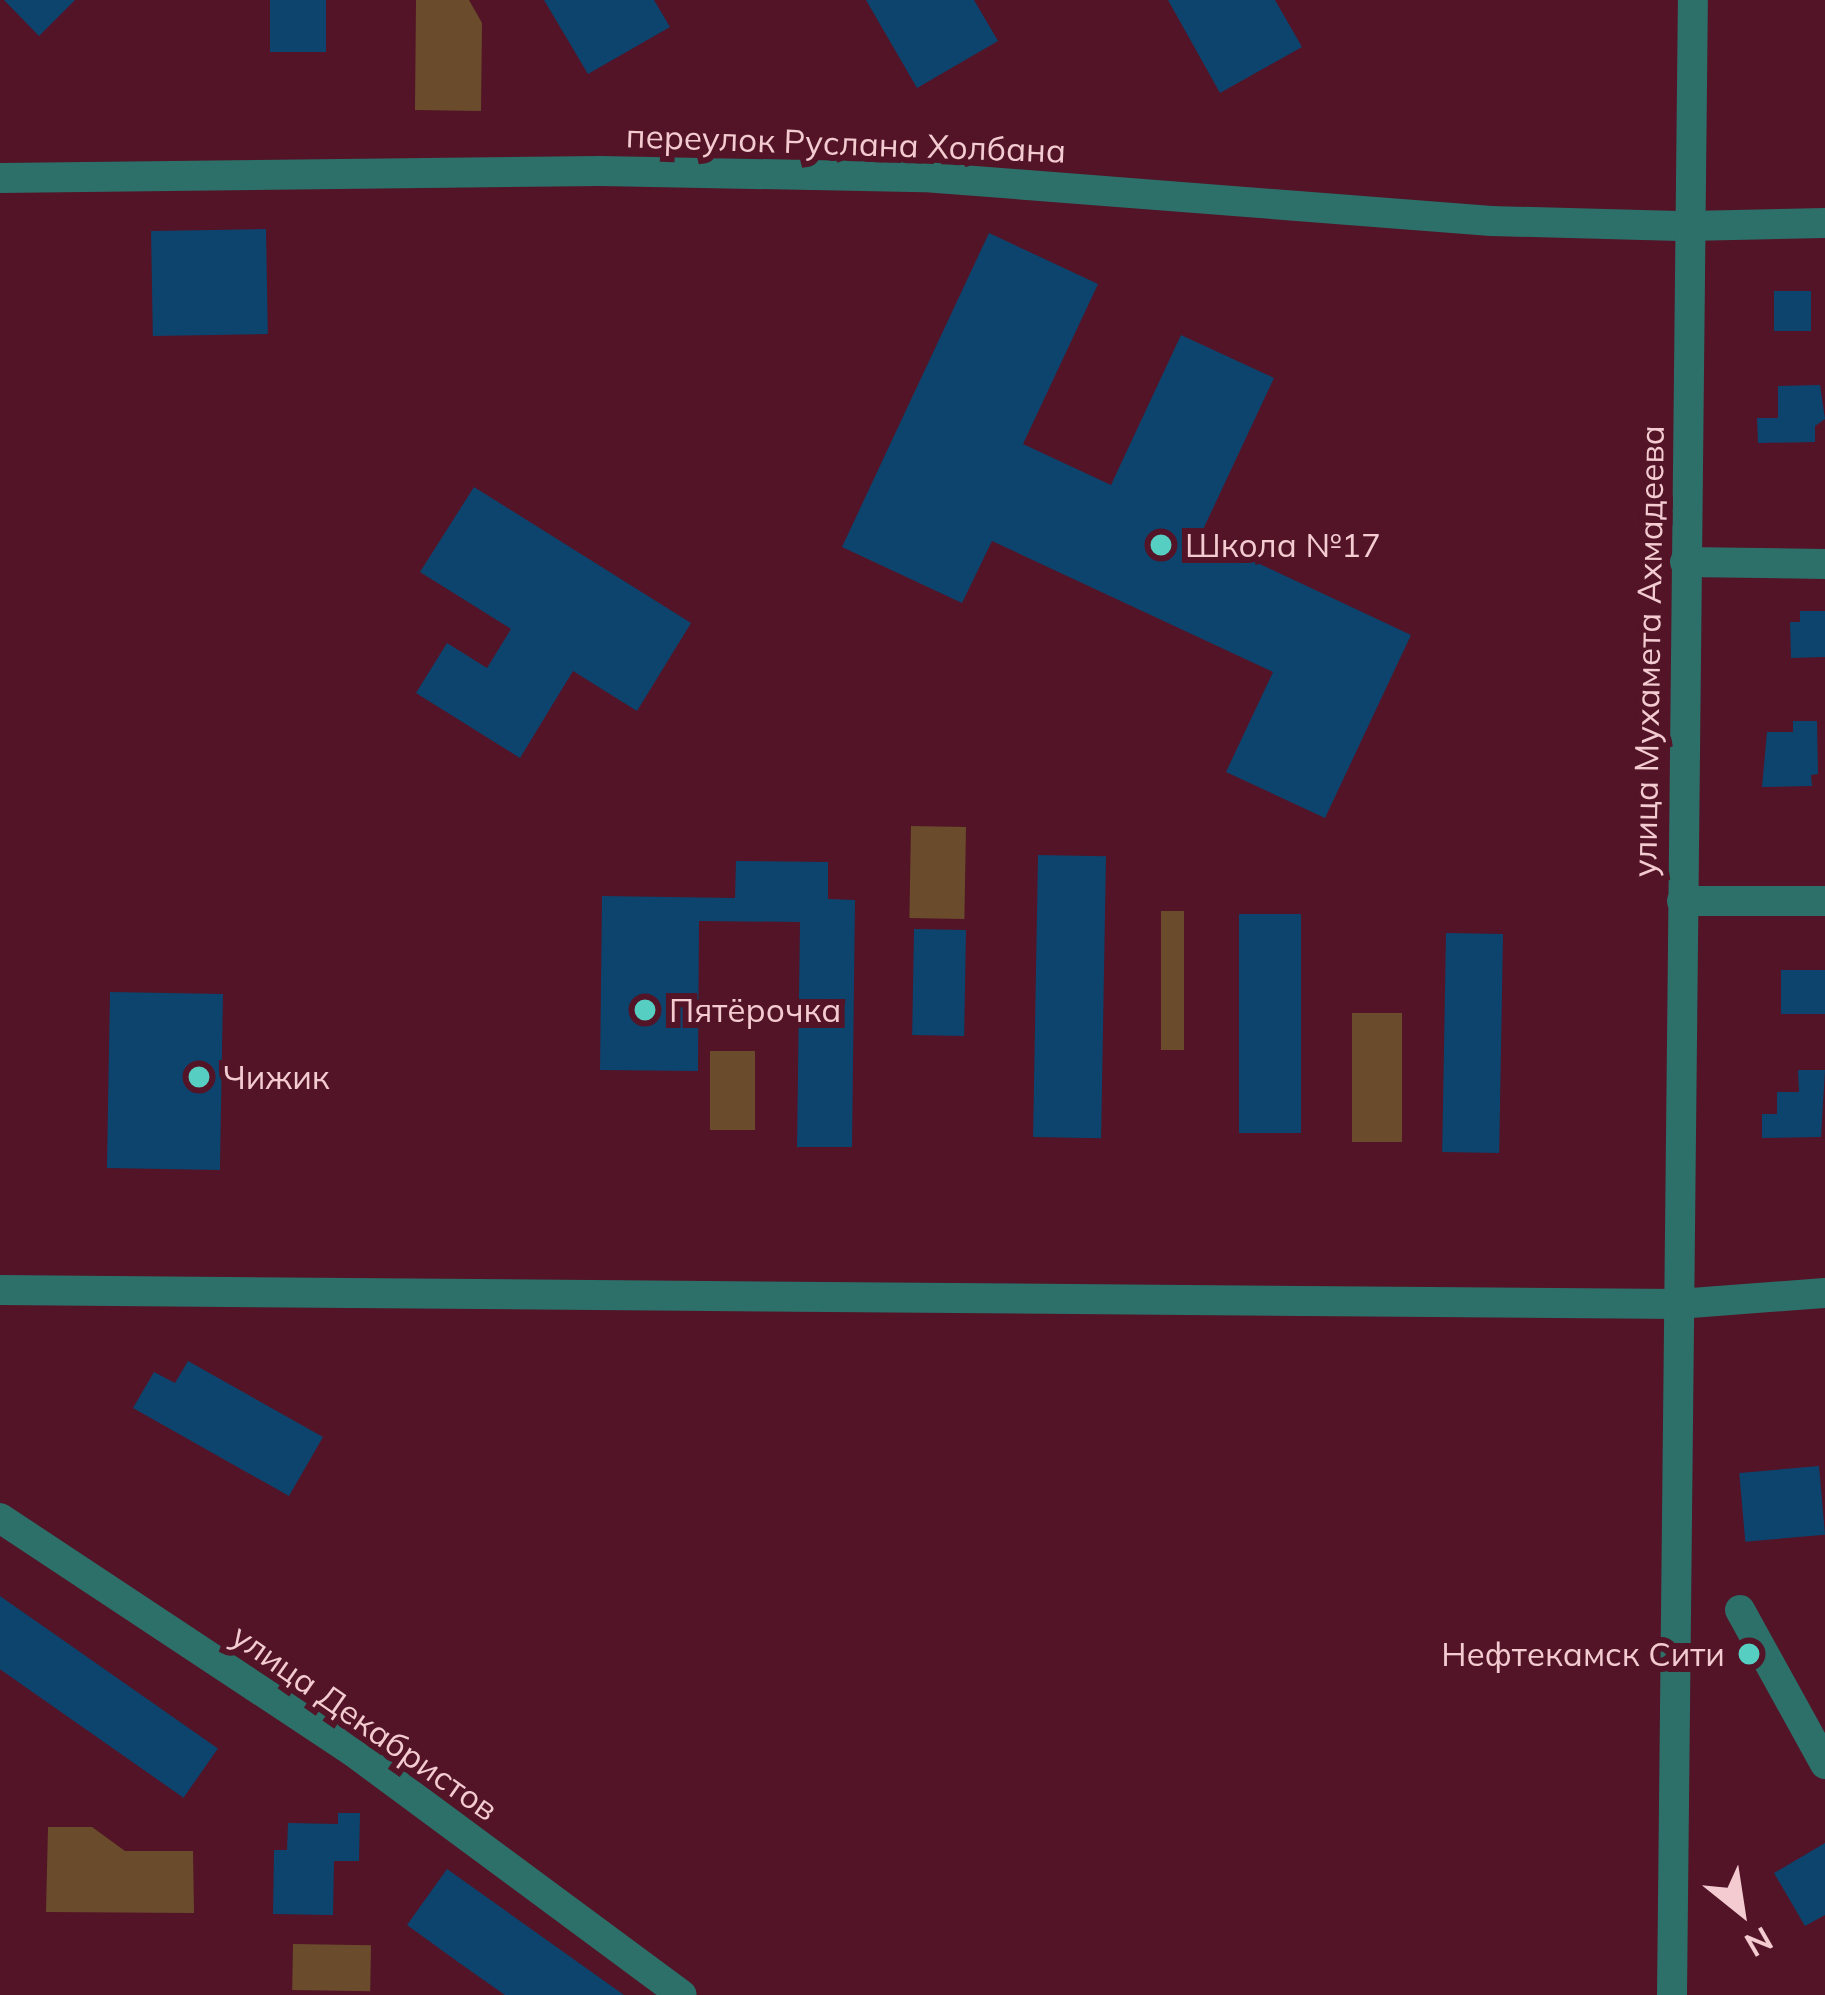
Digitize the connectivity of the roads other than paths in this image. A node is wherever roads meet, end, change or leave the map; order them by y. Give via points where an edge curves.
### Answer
1 (1693, 0) edge
2 (0, 178) edge
3 (1825, 223) edge
4 (1688, 226) junction
5 (1685, 562) junction
6 (1825, 564) edge
7 (1825, 901) edge
8 (1682, 902) junction
9 (0, 1290) edge
10 (1825, 1293) edge
11 (1678, 1304) junction
12 (0, 1518) edge
13 (1740, 1610) dead end
14 (1825, 1764) edge
15 (682, 1995) edge
16 (1672, 1995) edge

1 - 4 street, улица Мухамета Ахмадеева
2 - 4 street, переулок Руслана Холбана via 601,171 924,177 1491,220
3 - 4 street, переулок Руслана Холбана
4 - 5 street, улица Мухамета Ахмадеева
5 - 6 street
5 - 8 street, улица Мухамета Ахмадеева
7 - 8 street
8 - 11 street, улица Мухамета Ахмадеева
9 - 11 street
10 - 11 street
11 - 16 street, улица Мухамета Ахмадеева
12 - 15 street, улица Декабристов via 352,1751
13 - 14 street

